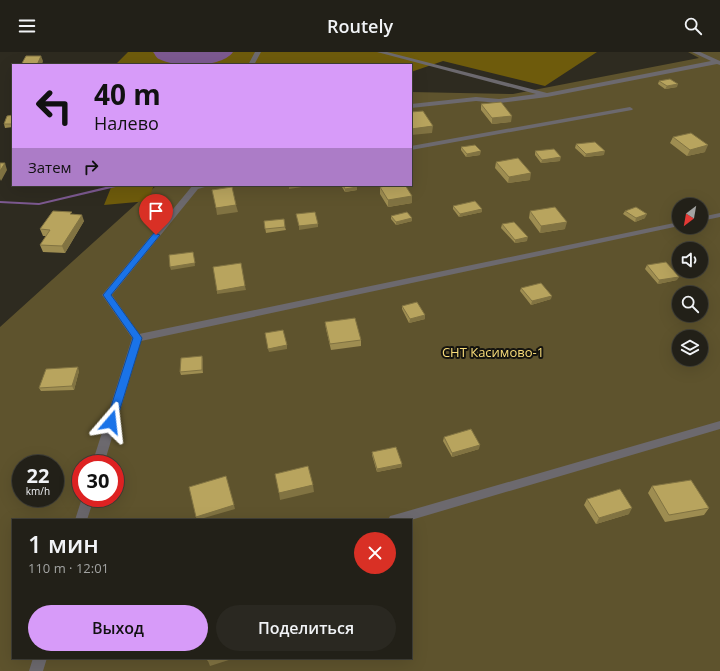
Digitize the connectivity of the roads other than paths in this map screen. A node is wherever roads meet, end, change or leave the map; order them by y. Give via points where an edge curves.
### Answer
1 (258, 52) edge
2 (380, 52) edge
3 (695, 52) edge
4 (718, 63) edge
5 (252, 64) edge
6 (547, 95) junction
7 (412, 106) edge
8 (630, 109) dead end
9 (412, 148) edge
10 (202, 186) edge
11 (720, 215) edge
12 (708, 218) edge
13 (672, 225) edge
14 (137, 338) junction
15 (720, 425) edge
16 (101, 455) edge
17 (85, 507) edge
18 (81, 519) edge
19 (397, 519) edge
20 (40, 659) edge
21 (36, 671) edge

1 - 5 street
2 - 6 street
3 - 4 street
4 - 6 street
6 - 7 street via 499,101 476,99
8 - 9 street
10 - 14 street via 196,187 107,295
11 - 12 street
13 - 14 street
14 - 16 street
15 - 19 street
17 - 18 street
20 - 21 street

